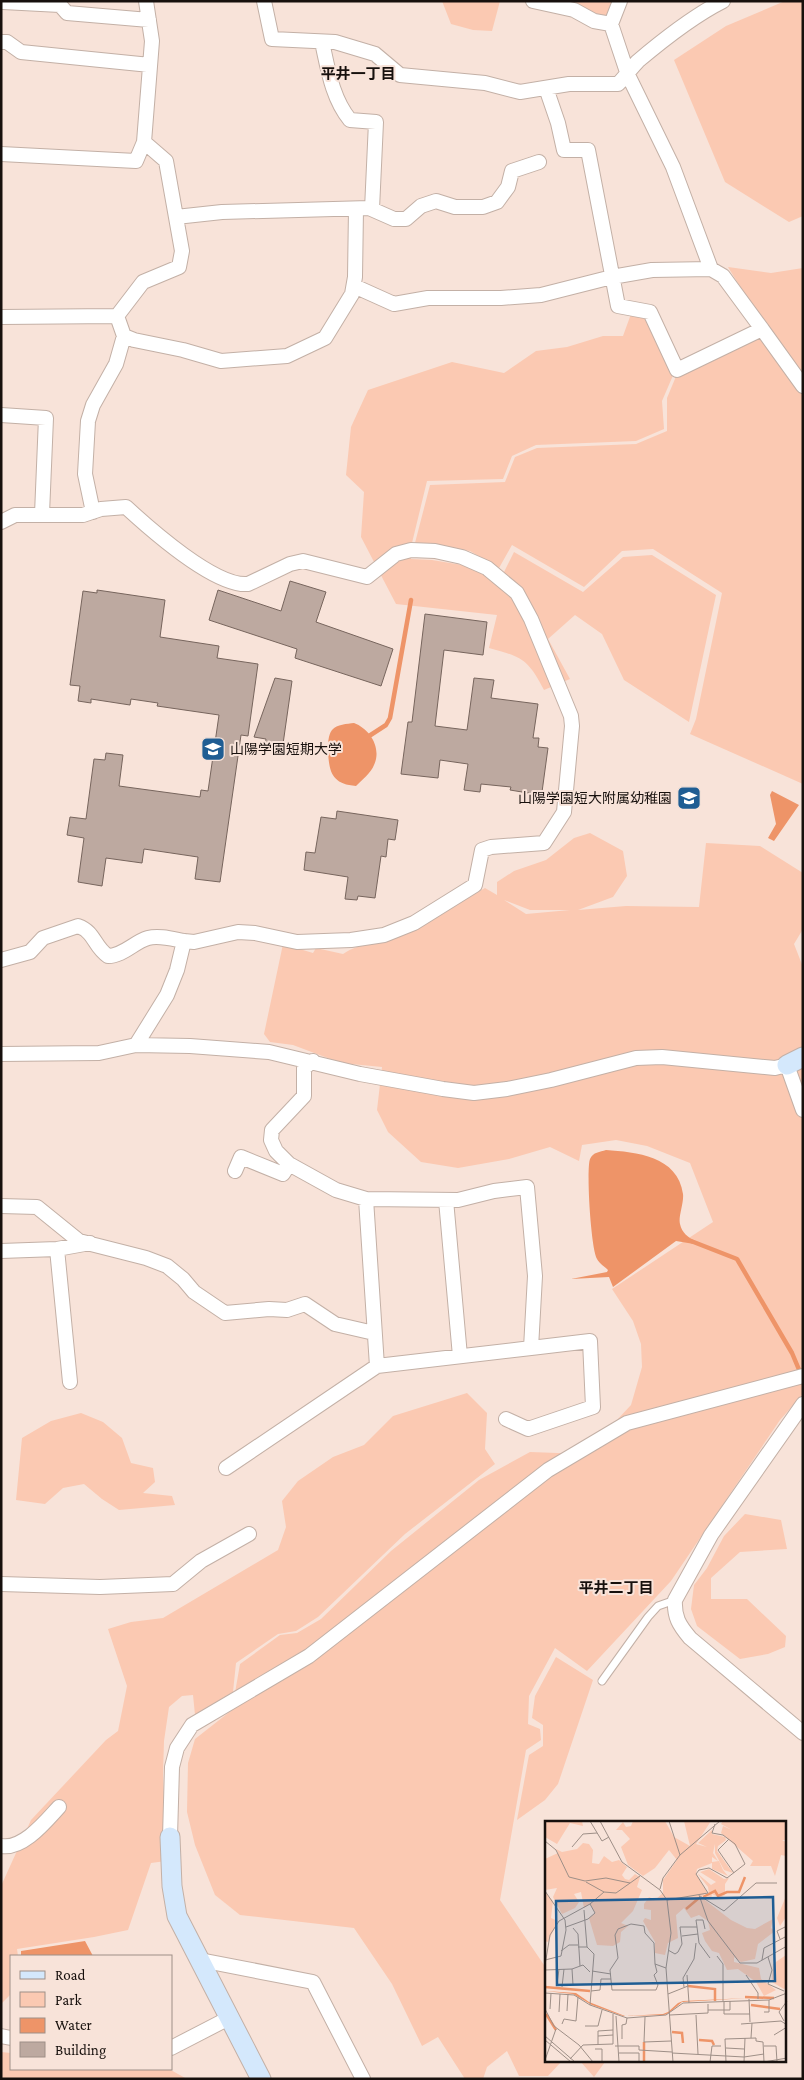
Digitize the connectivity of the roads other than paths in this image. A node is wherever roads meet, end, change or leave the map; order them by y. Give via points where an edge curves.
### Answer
1 (146, 1) edge
2 (264, 1) edge
3 (533, 1) edge
4 (620, 1) edge
5 (723, 1) edge
6 (3, 2) edge
7 (149, 20) junction
8 (611, 24) junction
9 (1, 42) edge
10 (322, 42) junction
11 (150, 66) junction
12 (628, 75) junction
13 (546, 88) junction
14 (144, 142) junction
15 (1, 154) edge
16 (539, 162) dead end
17 (356, 208) junction
18 (372, 209) junction
19 (176, 217) junction
20 (711, 268) junction
21 (612, 277) junction
22 (354, 286) junction
23 (117, 316) junction
24 (1, 317) edge
25 (762, 329) junction
26 (124, 336) junction
27 (803, 386) edge
28 (1, 415) edge
29 (93, 512) junction
30 (42, 514) junction
31 (1, 522) edge
32 (184, 941) junction
33 (1, 960) edge
34 (136, 1045) junction
35 (1, 1054) edge
36 (313, 1061) junction
37 (795, 1061) edge
38 (803, 1110) edge
39 (289, 1164) junction
40 (235, 1171) dead end
41 (366, 1199) junction
42 (446, 1200) junction
43 (1, 1206) edge
44 (91, 1243) junction
45 (57, 1249) junction
46 (1, 1251) edge
47 (374, 1333) junction
48 (532, 1348) junction
49 (460, 1356) junction
50 (377, 1366) junction
51 (803, 1376) edge
52 (70, 1382) dead end
53 (803, 1404) edge
54 (506, 1419) dead end
55 (226, 1468) dead end
56 (249, 1534) dead end
57 (1, 1584) edge
58 (675, 1600) junction
59 (602, 1681) dead end
60 (803, 1734) edge
61 (59, 1807) dead end
62 (170, 1836) joint
63 (1, 1846) edge
64 (200, 1960) junction
65 (229, 2018) junction
66 (172, 2047) edge
67 (261, 2079) edge
68 (363, 2079) edge

1 - 7 street
2 - 10 street via 272,40
3 - 8 street via 574,10 594,21
4 - 8 street
5 - 12 street via 702,12 637,62
6 - 7 street via 60,5 67,14
7 - 11 street via 152,41
8 - 12 street
9 - 11 street via 7,42 21,52
10 - 13 street via 335,42 375,54 400,75 486,82 520,92
10 - 18 street via 341,108 350,120 376,122
11 - 14 street
12 - 13 street via 618,84 569,84
12 - 20 street via 673,167
13 - 21 street via 564,150 588,150
14 - 15 street via 136,161
14 - 19 street via 166,161
16 - 18 street via 512,171 508,187 498,202 483,207 455,207 436,201 421,206 406,218 394,219
17 - 18 street
17 - 19 street via 222,212
17 - 22 street
19 - 23 street via 182,251 179,267 144,282
20 - 21 street via 652,270
20 - 25 street via 723,276
21 - 22 street via 541,294 501,298 428,298 394,304
21 - 25 street via 618,306 650,312 677,370
22 - 26 street via 325,338 287,356 221,361
23 - 24 street
23 - 26 street
25 - 27 street
26 - 29 street via 116,364 93,405 88,421 85,474
28 - 30 street via 46,418
29 - 30 street via 83,515
29 - 32 street via 126,507 155,534 211,572 241,584 303,561 367,576 396,554 411,550 435,551 480,564 517,593 571,716 564,812 544,843 482,850 475,885 414,923 384,935 351,940 297,942 238,932 194,942
30 - 31 street via 16,515
32 - 33 street via 148,938 108,956 88,929 78,926 43,938 30,952
32 - 34 street via 167,995
34 - 35 street via 99,1053
34 - 36 street via 268,1052
36 - 37 street via 360,1074 474,1093 507,1090 636,1058 662,1057 775,1068
36 - 39 street via 304,1068 304,1096 272,1130 271,1140 276,1151
37 - 38 street
39 - 40 street via 283,1174 241,1157
39 - 41 street via 336,1190
41 - 42 street
41 - 47 street
42 - 48 street via 527,1187 535,1276
42 - 49 street
43 - 44 street via 37,1207 79,1240
44 - 45 street
44 - 47 street via 167,1266 194,1292 225,1313 287,1310 305,1304 335,1324
45 - 46 street
45 - 52 street
47 - 50 street
48 - 49 street
48 - 54 street via 590,1341 593,1406 528,1429
49 - 50 street
50 - 55 street
51 - 62 street via 628,1423 548,1470 309,1656 192,1725 177,1748 172,1767
53 - 58 street via 711,1535
56 - 57 street via 201,1560 173,1584 100,1587
58 - 59 lane via 658,1606 648,1617
58 - 60 street via 677,1623 690,1638
61 - 63 street via 38,1830 16,1844
62 - 64 street via 177,1916
64 - 65 street
64 - 68 street via 313,1982
65 - 66 street
65 - 67 street

